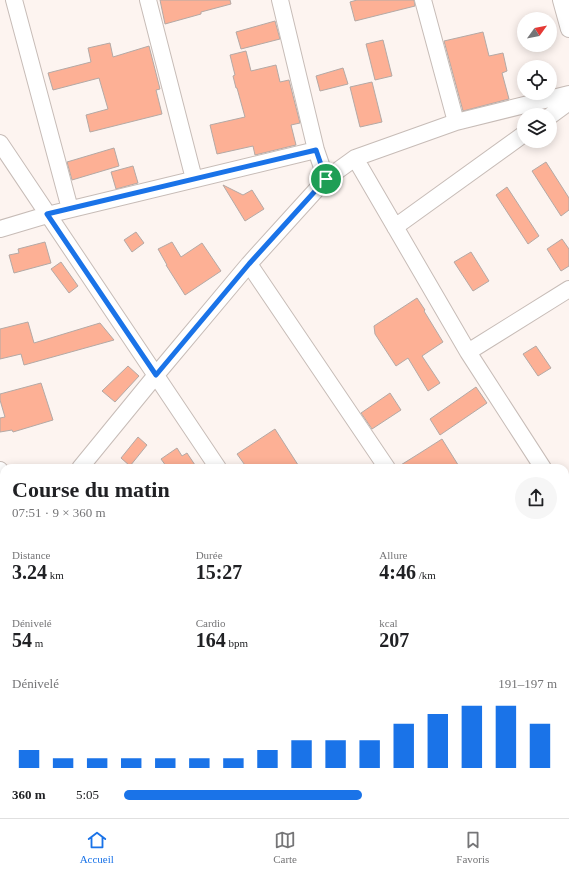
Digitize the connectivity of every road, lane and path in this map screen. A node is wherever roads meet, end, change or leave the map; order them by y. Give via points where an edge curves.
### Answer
1 (14, 0) edge
2 (148, 0) edge
3 (280, 0) edge
4 (423, 0) edge
5 (561, 0) edge
6 (569, 29) edge
7 (569, 94) edge
8 (569, 102) edge
9 (557, 111) edge
10 (456, 122) junction
11 (517, 139) edge
12 (0, 143) edge
13 (316, 150) junction
14 (355, 158) junction
15 (194, 179) junction
16 (326, 179) junction
17 (70, 209) junction
18 (47, 214) junction
19 (395, 227) junction
20 (0, 228) edge
21 (249, 264) junction
22 (569, 289) edge
23 (468, 352) junction
24 (156, 375) junction
25 (83, 464) edge
26 (215, 464) edge
27 (384, 464) edge
28 (540, 464) edge

1 - 17 street
2 - 15 street
3 - 13 street
4 - 10 street
5 - 6 street
7 - 10 street
8 - 9 street
10 - 14 street
11 - 19 street
12 - 18 street
13 - 15 street
13 - 16 street
14 - 16 street
14 - 19 street
15 - 17 street
16 - 21 street
17 - 18 street
18 - 20 street
18 - 24 street
19 - 23 street
21 - 24 street
21 - 27 street
22 - 23 street
23 - 28 street
24 - 25 street
24 - 26 street

